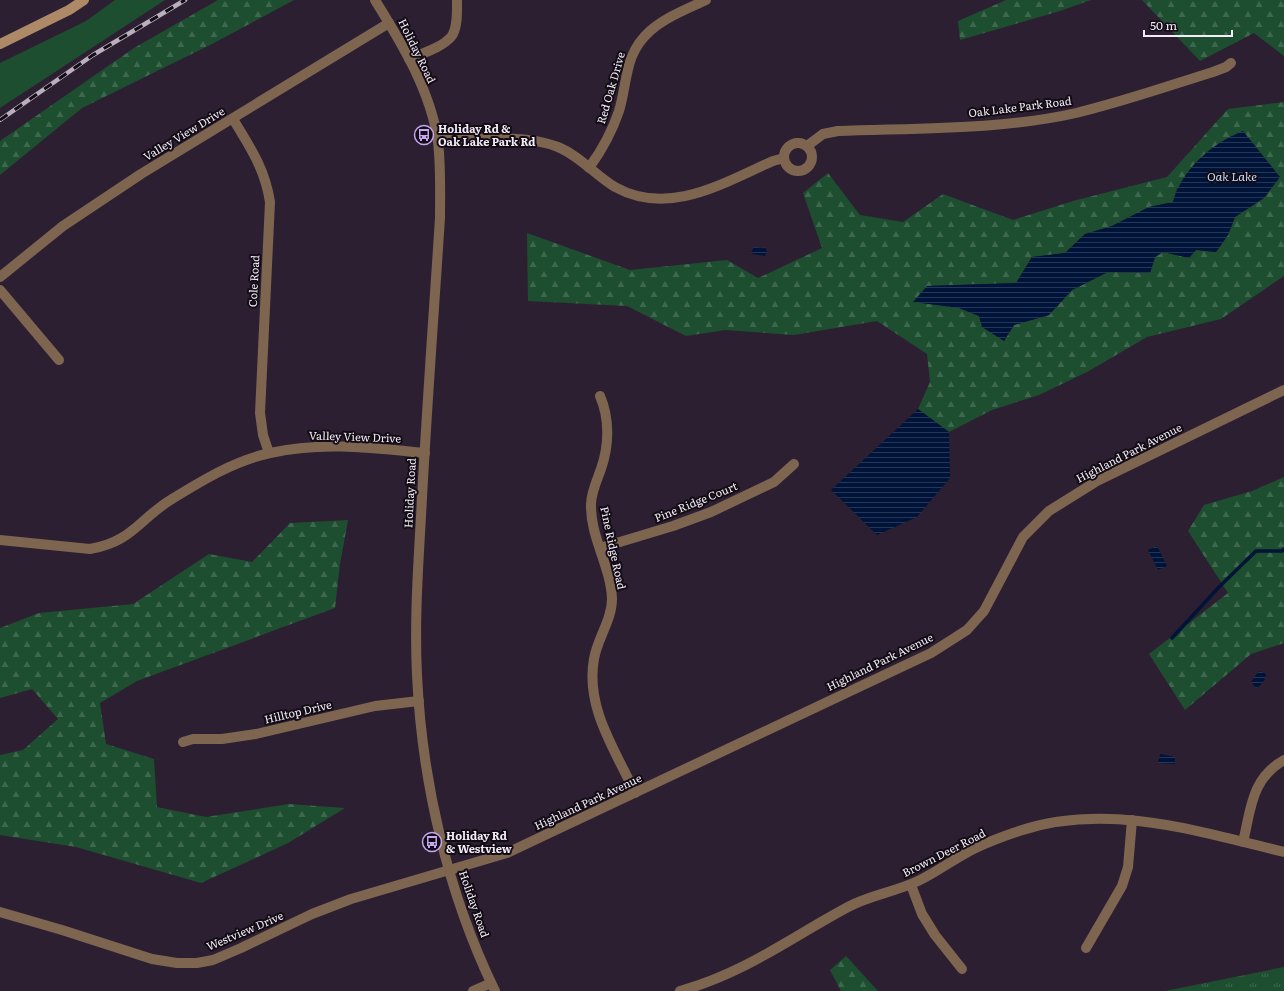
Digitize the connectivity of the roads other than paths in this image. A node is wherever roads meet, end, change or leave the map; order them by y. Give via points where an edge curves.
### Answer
1 (84, 0) edge
2 (375, 0) edge
3 (457, 0) edge
4 (706, 0) edge
5 (389, 23) junction
6 (0, 44) edge
7 (410, 59) junction
8 (1231, 63) dead end
9 (232, 119) junction
10 (438, 140) junction
11 (806, 146) junction
12 (784, 158) junction
13 (589, 168) junction
14 (0, 277) edge
15 (0, 290) edge
16 (59, 360) dead end
17 (1284, 390) edge
18 (600, 396) dead end
19 (269, 453) junction
20 (425, 453) junction
21 (794, 464) dead end
22 (0, 540) edge
23 (600, 548) junction
24 (419, 701) junction
25 (183, 742) dead end
26 (1284, 760) edge
27 (635, 793) junction
28 (1132, 820) junction
29 (1243, 842) junction
30 (1284, 852) edge
31 (450, 870) junction
32 (911, 885) junction
33 (0, 912) edge
34 (1086, 948) dead end
35 (962, 969) dead end
36 (493, 987) edge
37 (473, 991) edge
38 (680, 991) edge

1 - 6 main road
2 - 5 street, Holiday Road
3 - 7 street via 456,23 451,37
4 - 13 street, Red Oak Drive via 660,23 638,44 626,72 612,130
5 - 7 street, Holiday Road
5 - 9 street, Valley View Drive
7 - 10 street, Holiday Road via 427,100
8 - 11 street, Oak Lake Park Road via 1213,72 1075,113 1018,122 838,131 823,134
9 - 14 street, Valley View Drive via 141,174 63,226
9 - 19 street, Cole Road via 262,169 270,202 260,412 263,435
10 - 13 street via 523,139 541,142 572,154
10 - 20 street, Holiday Road via 440,218
11 - 12 street, Oak Lake Park Road via 801,143 792,145 785,152
11 - 12 street via 812,151 812,160 804,170 790,169
12 - 13 street via 703,192 671,200 634,195 617,188
15 - 16 street
17 - 27 street, Highland Park Avenue via 1097,481 1049,511 1023,537 984,611 967,630 931,653
18 - 23 street, Pine Ridge Road via 606,410 607,437 603,463 591,504 592,519
19 - 20 street, Valley View Drive via 332,446
19 - 22 street, Valley View Drive via 212,475 164,504 131,534 104,547 90,549
20 - 24 street, Holiday Road via 417,591
21 - 23 street, Pine Ridge Court via 774,482 710,512
23 - 27 street, Pine Ridge Road via 612,599 610,615 595,650 592,668 594,700 599,718
24 - 25 street, Hilltop Drive via 375,706 256,734
24 - 31 street, Holiday Road via 429,785
26 - 29 street via 1268,772 1255,792
27 - 31 street, Highland Park Avenue via 507,853
28 - 29 street, Brown Deer Road via 1171,825
28 - 32 street, Brown Deer Road via 1077,820 1021,831 968,852
28 - 34 street via 1128,867 1122,886
29 - 30 street, Brown Deer Road
31 - 33 street, Westview Drive via 351,899 312,914 214,960 197,963 152,959
31 - 36 street, Holiday Road via 470,931
32 - 35 street via 922,914 934,935
32 - 38 street, Brown Deer Road via 869,897 744,968
36 - 37 street

